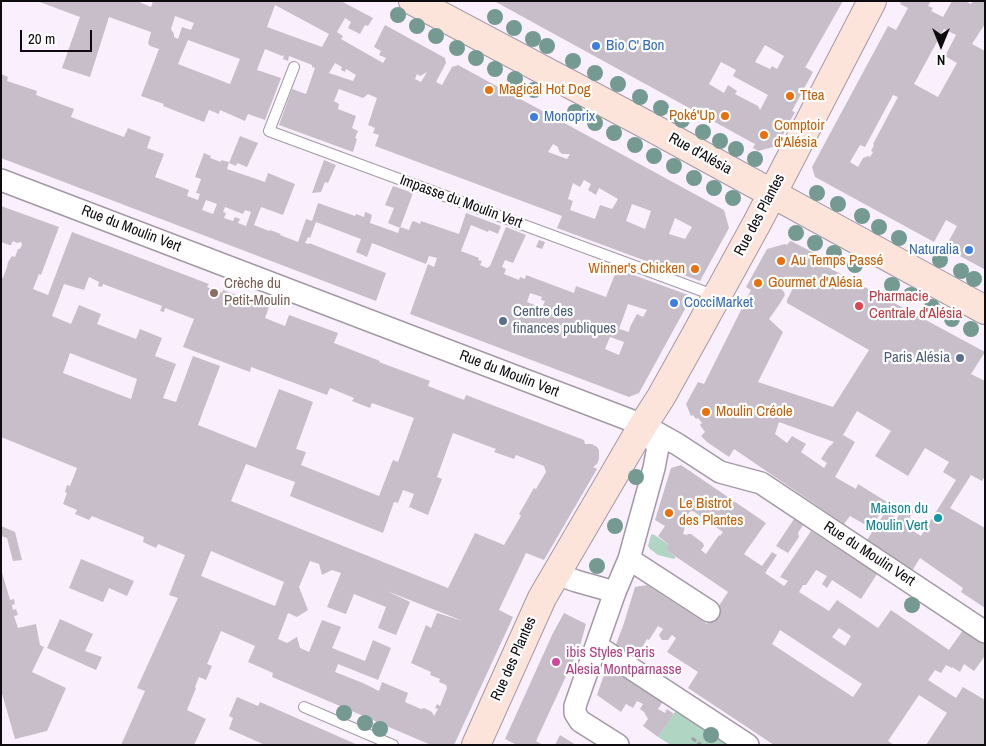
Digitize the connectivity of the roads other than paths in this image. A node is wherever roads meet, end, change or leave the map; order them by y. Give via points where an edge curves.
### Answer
1 (413, 1) edge
2 (872, 1) edge
3 (294, 67) dead end
4 (1, 180) edge
5 (772, 194) junction
6 (717, 297) junction
7 (985, 310) edge
8 (643, 425) junction
9 (629, 559) junction
10 (556, 574) junction
11 (615, 592) junction
12 (709, 611) dead end
13 (985, 632) edge
14 (597, 646) junction
15 (304, 707) dead end
16 (393, 745) edge
17 (476, 745) edge
18 (618, 745) edge
19 (748, 745) edge

1 - 5 street, Rue d'Alésia
2 - 5 street, Rue des Plantes
3 - 6 lane, Impasse du Moulin Vert via 269,131
4 - 8 street, Rue du Moulin Vert
5 - 6 street, Rue des Plantes
5 - 7 street, Rue d'Alésia
6 - 8 street, Rue des Plantes
8 - 9 street via 658,447
8 - 10 street, Rue des Plantes
8 - 13 street, Rue du Moulin Vert via 720,472 761,484
9 - 11 street
9 - 12 street
10 - 11 street
10 - 17 street, Rue des Plantes via 542,598
11 - 14 street
14 - 18 street via 575,713 580,721
14 - 19 street
15 - 16 lane

